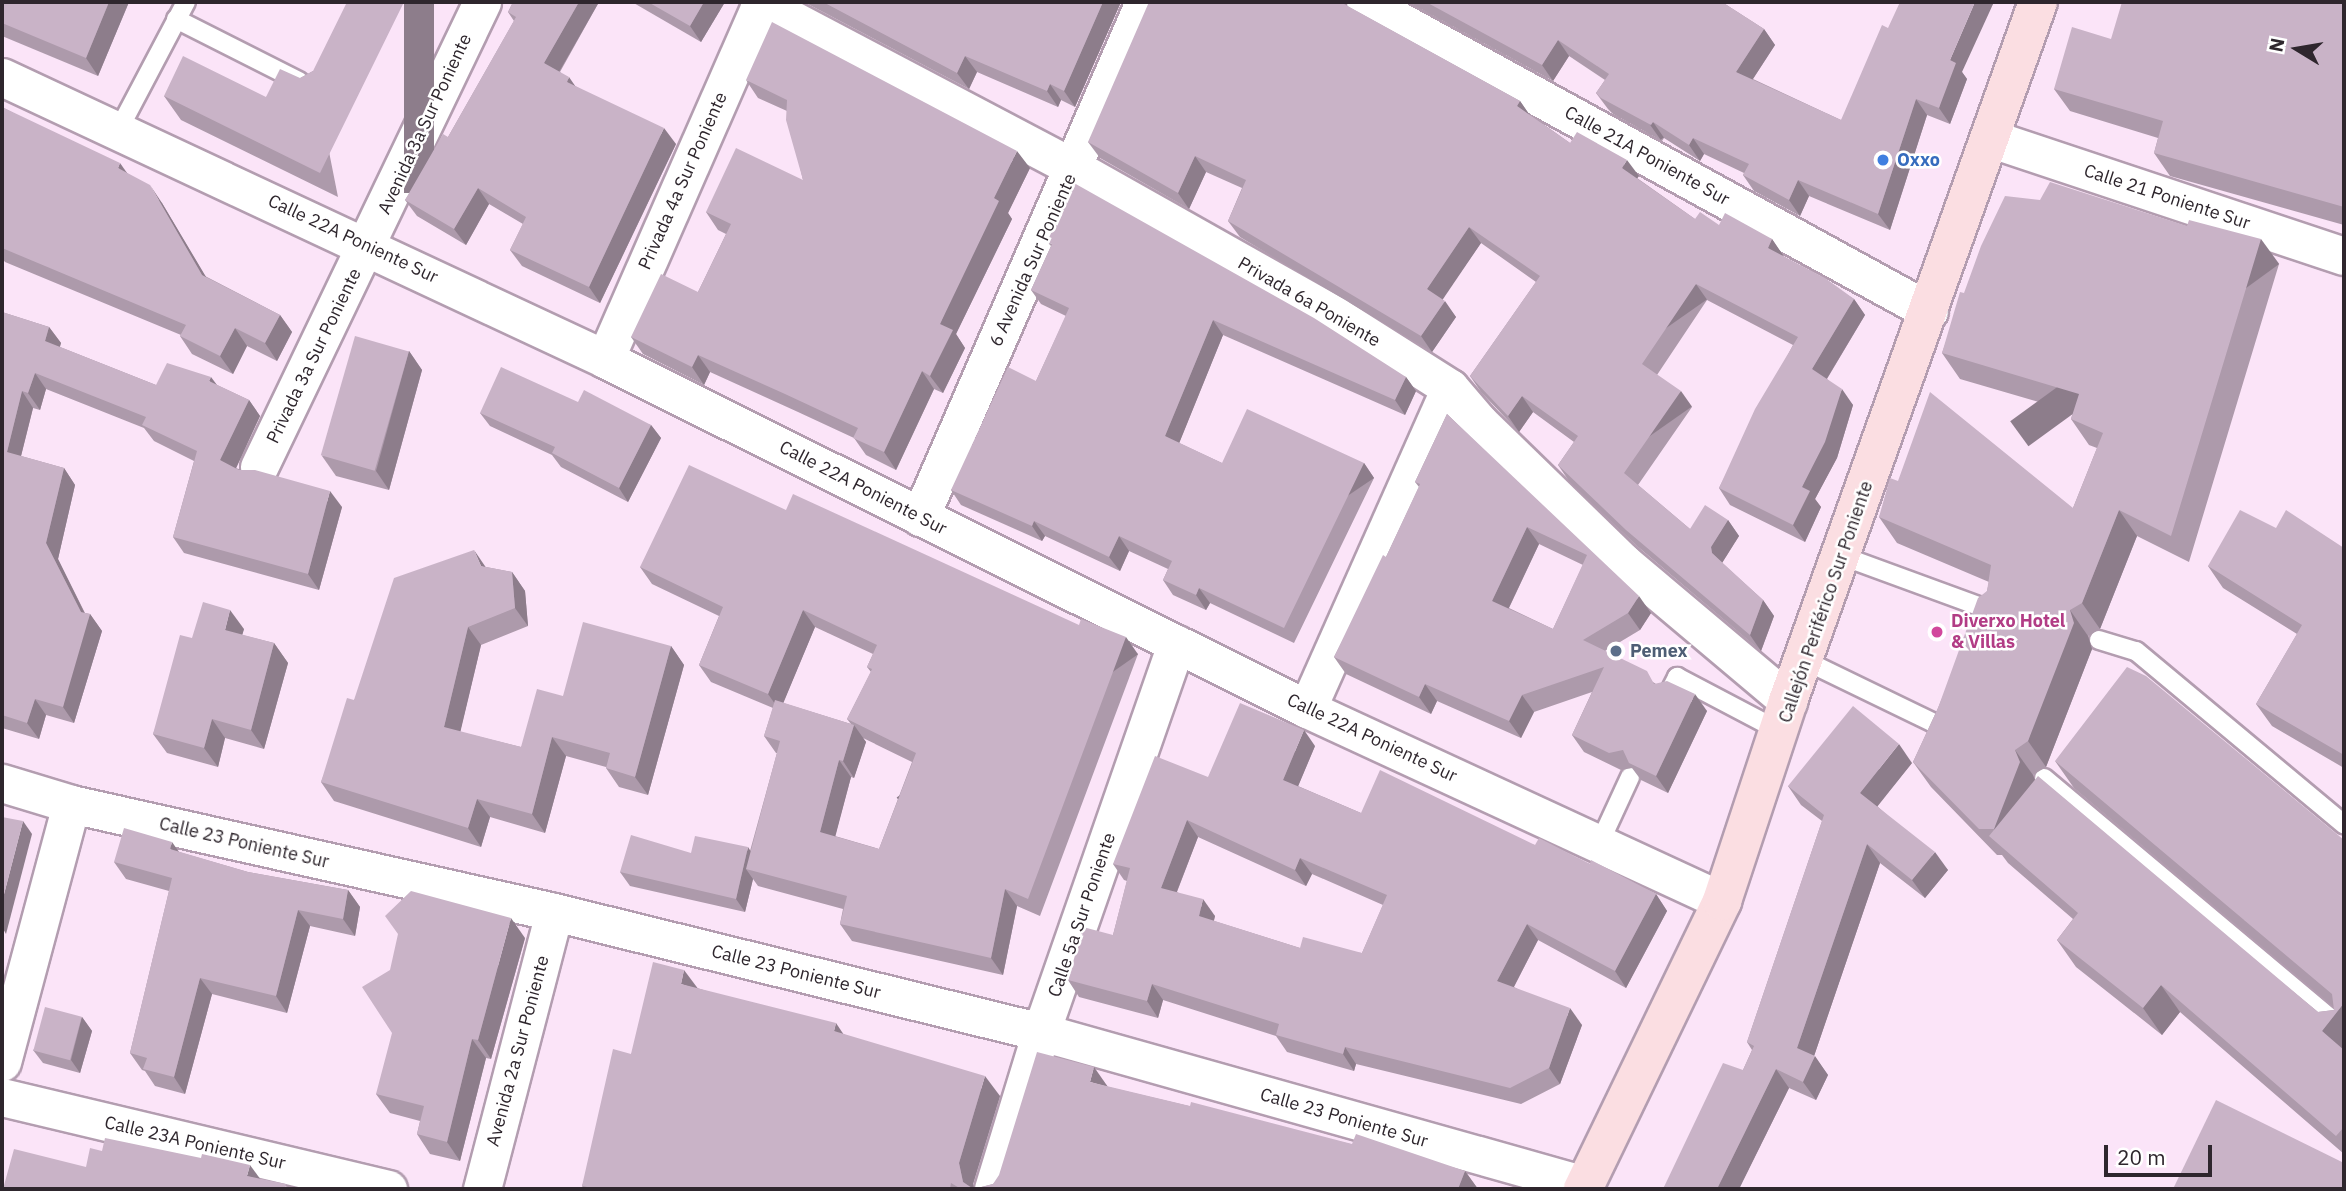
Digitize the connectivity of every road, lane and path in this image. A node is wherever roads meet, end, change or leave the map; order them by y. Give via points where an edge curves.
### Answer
1 (186, 2) edge
2 (482, 2) edge
3 (760, 2) edge
4 (1144, 2) edge
5 (1365, 2) edge
6 (2038, 2) edge
7 (176, 19) junction
8 (2, 77) edge
9 (320, 91) edge
10 (119, 129) junction
11 (1989, 138) junction
12 (1074, 168) junction
13 (369, 246) junction
14 (2344, 256) edge
15 (1929, 311) junction
16 (605, 359) junction
17 (1450, 388) junction
18 (259, 467) dead end
19 (920, 517) junction
20 (1842, 556) junction
21 (1995, 612) edge
22 (2099, 640) dead end
23 (1176, 643) junction
24 (1804, 660) junction
25 (1670, 691) edge
26 (1307, 709) junction
27 (1784, 716) junction
28 (1947, 729) edge
29 (1630, 777) edge
30 (2044, 778) edge
31 (2, 783) edge
32 (71, 804) junction
33 (2344, 824) edge
34 (1600, 842) junction
35 (1723, 901) junction
36 (554, 912) junction
37 (2344, 1030) edge
38 (1041, 1032) junction
39 (2, 1062) edge
40 (2, 1097) edge
41 (1584, 1187) edge
42 (388, 1189) edge
43 (482, 1189) edge
44 (993, 1189) edge

1 - 7 lane
2 - 13 street, Avenida 3a Sur Poniente
3 - 12 street, Privada 6a Poniente
3 - 16 street, Privada 4a Sur Poniente
4 - 12 street, 6 Avenida Sur Poniente
5 - 15 street, Calle 21A Poniente Sur
6 - 11 main road, Callejón Periférico Sur Poniente
7 - 9 lane
7 - 10 lane
8 - 10 street, Calle 22A Poniente Sur
10 - 13 street, Calle 22A Poniente Sur
11 - 14 street, Calle 21 Poniente Sur
11 - 15 main road, Callejón Periférico Sur Poniente
12 - 17 street, Privada 6a Poniente via 1335,315
12 - 19 street, 6 Avenida Sur Poniente
13 - 16 street, Calle 22A Poniente Sur
13 - 18 street, Privada 3a Sur Poniente
15 - 20 main road, Callejón Periférico Sur Poniente
16 - 19 street, Calle 22A Poniente Sur
17 - 26 street
17 - 27 street, Privada 6a Poniente via 1480,423
19 - 23 street, Calle 22A Poniente Sur
20 - 21 lane
20 - 24 main road, Callejón Periférico Sur Poniente
22 - 33 lane via 2132,657
23 - 26 street, Calle 22A Poniente Sur
23 - 38 street, Calle 5a Sur Poniente
24 - 27 main road, Callejón Periférico Sur Poniente
24 - 28 lane via 1850,678
25 - 27 lane via 1677,677
26 - 34 street, Calle 22A Poniente Sur
27 - 35 main road, Callejón Periférico Sur Poniente
29 - 34 lane
30 - 37 lane via 2063,784
31 - 32 street, Calle 23 Poniente Sur
32 - 36 street, Calle 23 Poniente Sur
32 - 39 street
34 - 35 street, Calle 22A Poniente Sur
35 - 41 main road, Callejón Periférico Sur Poniente
36 - 38 street, Calle 23 Poniente Sur
36 - 43 street, Avenida 2a Sur Poniente
38 - 41 street, Calle 23 Poniente Sur
38 - 44 street, Calle 5a Sur Poniente
40 - 42 street, Calle 23A Poniente Sur

